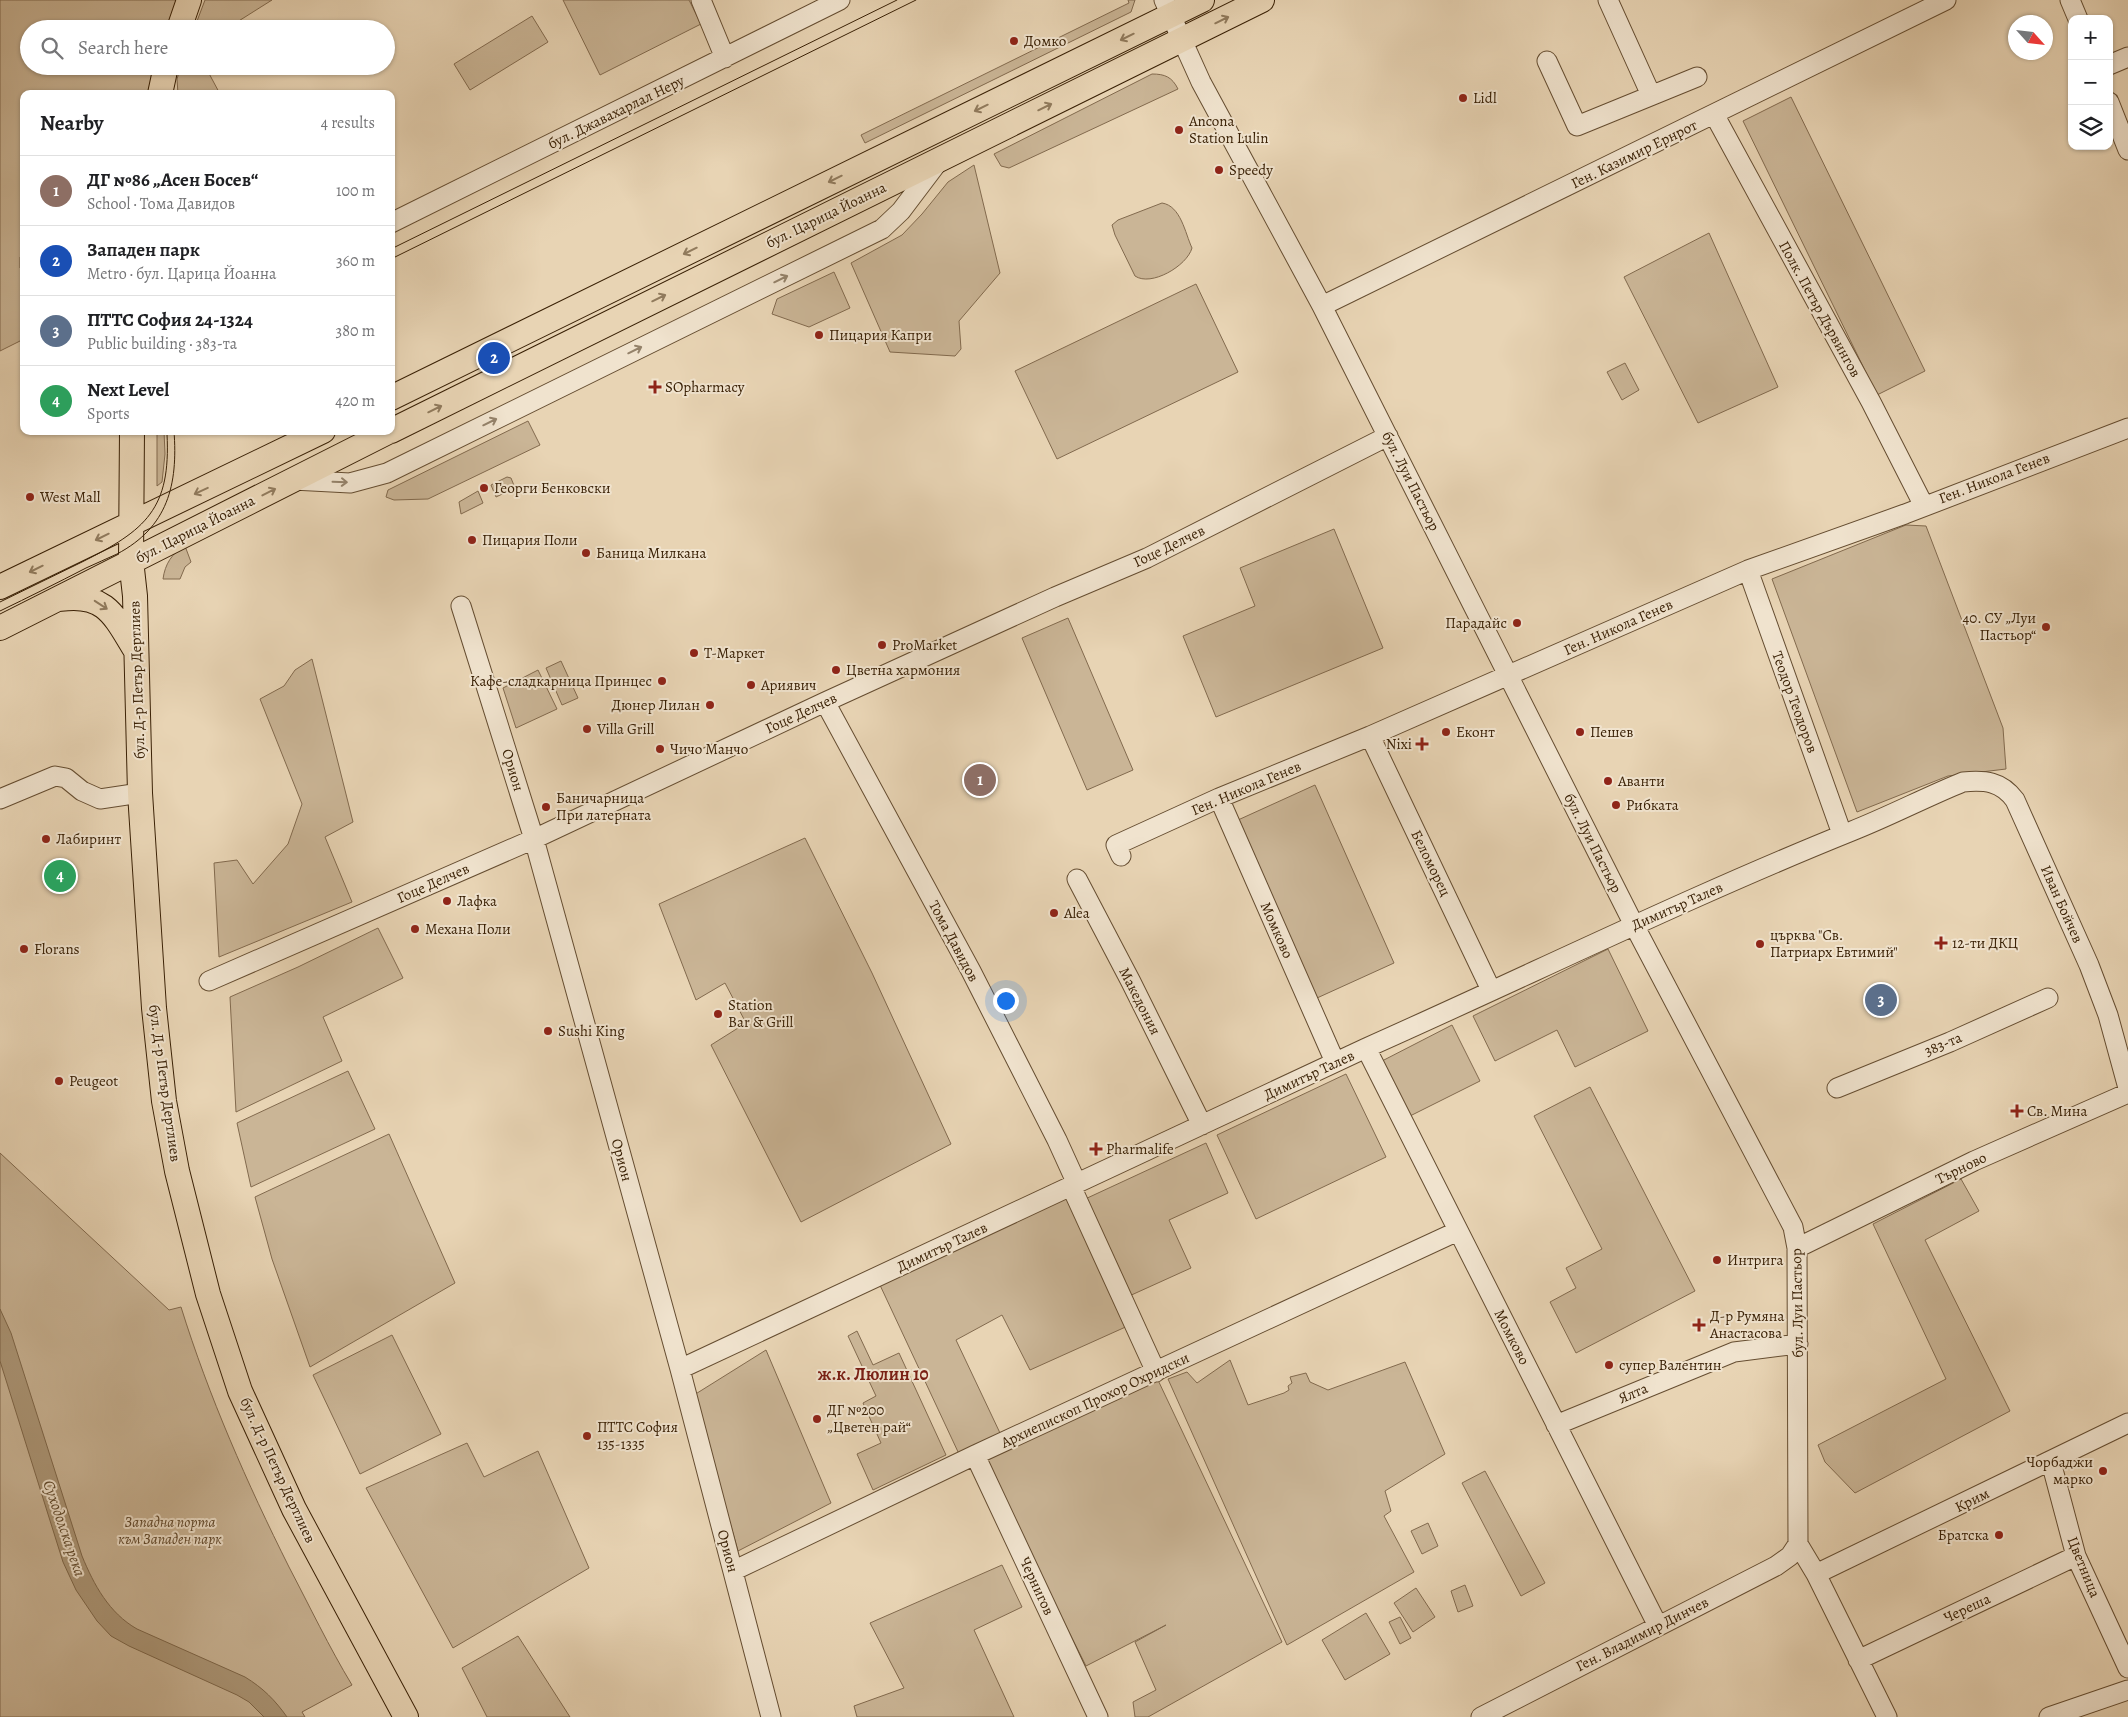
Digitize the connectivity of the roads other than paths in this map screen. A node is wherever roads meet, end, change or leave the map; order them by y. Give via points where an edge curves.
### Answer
1 (189, 0) edge
2 (701, 0) edge
3 (840, 0) edge
4 (1202, 0) edge
5 (1262, 0) edge
6 (1608, 0) edge
7 (1946, 0) edge
8 (2070, 0) edge
9 (1168, 8) edge
10 (2076, 15) edge
11 (182, 20) edge
12 (1182, 39) junction
13 (2128, 57) edge
14 (725, 58) junction
15 (1546, 61) dead end
16 (2113, 63) edge
17 (164, 75) edge
18 (1697, 76) dead end
19 (161, 90) edge
20 (1651, 95) junction
21 (2110, 105) edge
22 (1714, 114) junction
23 (2128, 150) edge
24 (939, 160) junction
25 (395, 221) edge
26 (1322, 306) junction
27 (395, 396) edge
28 (2128, 428) edge
29 (395, 429) edge
30 (132, 435) edge
31 (315, 435) edge
32 (383, 435) edge
33 (1388, 436) junction
34 (292, 480) junction
35 (1924, 506) junction
36 (132, 522) junction
37 (131, 560) junction
38 (1748, 570) junction
39 (0, 587) edge
40 (54, 600) junction
41 (461, 606) dead end
42 (0, 628) edge
43 (137, 653) junction
44 (1509, 676) junction
45 (825, 702) junction
46 (1370, 736) junction
47 (1942, 790) joint
48 (140, 793) junction
49 (1219, 798) junction
50 (0, 799) edge
51 (1842, 834) junction
52 (534, 838) junction
53 (1118, 850) dead end
54 (1077, 878) dead end
55 (1634, 925) junction
56 (209, 981) dead end
57 (1491, 990) junction
58 (2048, 998) dead end
59 (1366, 1048) junction
60 (1336, 1062) junction
61 (1837, 1088) dead end
62 (2128, 1088) edge
63 (2128, 1093) edge
64 (1202, 1125) junction
65 (1074, 1185) junction
66 (1458, 1231) junction
67 (1797, 1248) junction
68 (1798, 1344) junction
69 (680, 1370) junction
70 (1156, 1372) junction
71 (2128, 1424) edge
72 (1556, 1425) junction
73 (975, 1455) junction
74 (2051, 1462) junction
75 (1798, 1544) junction
76 (2076, 1556) junction
77 (733, 1571) junction
78 (1816, 1574) junction
79 (1658, 1626) junction
80 (1858, 1660) junction
81 (2128, 1668) edge
82 (2128, 1690) edge
83 (406, 1717) edge
84 (771, 1717) edge
85 (1098, 1717) edge
86 (1481, 1717) edge
87 (1887, 1717) edge
88 (2049, 1717) edge

1 - 11 main road
2 - 14 street
3 - 14 street, бул. Джавахарлал Неру
4 - 9 main road, бул. Царица Йоанна
12 -> 5 main road, бул. Царица Йоанна
6 - 20 street
7 - 22 street, Ген. Казимир Ернрот
8 - 10 street
9 - 12 street, бул. Луи Пастьор
9 -> 27 main road, бул. Царица Йоанна
24 -> 12 main road, бул. Царица Йоанна
12 - 26 street, бул. Луи Пастьор
13 - 16 street
14 - 25 street, бул. Джавахарлал Неру
15 - 20 street via 1577,126
17 - 19 main road
18 - 20 street
21 - 23 street
22 - 26 street, Ген. Казимир Ернрот
22 - 35 street, Полк. Петър Дървингов
29 -> 24 main road, бул. Царица Йоанна
34 -> 24 street via 350,483 387,473 882,229 901,211
26 - 33 street, бул. Луи Пастьор
28 - 35 street, Ген. Никола Генев
30 - 36 main road, бул. Д-р Петър Дертлиев
31 -> 36 main road, бул. Царица Йоанна
32 - 34 main road, бул. Царица Йоанна
33 - 44 street, бул. Луи Пастьор
33 - 45 street, Гоце Делчев via 1147,558
37 -> 34 main road, бул. Царица Йоанна
35 - 38 street, Ген. Никола Генев
36 - 37 main road, бул. Д-р Петър Дертлиев
36 -> 39 main road, бул. Царица Йоанна
37 - 40 main road, бул. Царица Йоанна
37 - 43 main road, бул. Д-р Петър Дертлиев
38 - 44 street, Ген. Никола Генев
38 - 51 street, Теодор Теодоров
40 - 42 main road, бул. Царица Йоанна
40 -> 43 main road via 81,598 101,604 114,616
41 - 52 street, Орион
43 - 48 main road, бул. Д-р Петър Дертлиев
44 - 46 street, Ген. Никола Генев
44 - 55 street, бул. Луи Пастьор
45 - 52 street, Гоце Делчев
45 - 65 street, Тома Давидов via 970,971 1057,1140
46 - 49 street, Ген. Никола Генев
46 - 57 street, Беломорец
47 - 51 street, Димитър Талев
47 - 62 street, Иван Бойчев via 1963,782 1990,781 2008,791 2015,800 2108,1015
48 - 50 street via 100,799 82,791 66,778 55,776
48 - 83 main road, бул. Д-р Петър Дертлиев via 154,1008 164,1101 183,1197 208,1294 240,1391 294,1509
49 - 53 street, Ген. Никола Генев
49 - 60 street, Момково
51 - 55 street, Димитър Талев
52 - 56 street, Гоце Делчев
52 - 69 street, Орион
54 - 64 street, Македония
55 - 57 street, Димитър Талев
55 - 67 street, бул. Луи Пастьор via 1781,1202 1793,1227
57 - 59 street, Димитър Талев
58 - 61 street, 383-та
59 - 60 street, Димитър Талев
59 - 66 street, Момково
60 - 64 street, Димитър Талев
63 - 67 street, Търново via 1974,1161
64 - 65 street, Димитър Талев
65 - 69 street, Димитър Талев
65 - 70 street, Тома Давидов
66 - 70 street, Архиепископ Прохор Охридски
66 - 72 street, Момково
67 - 68 street, бул. Луи Пастьор
68 - 72 street, Ялта via 1734,1352
68 - 75 street, бул. Луи Пастьор
69 - 77 street, Орион
70 - 73 street, Архиепископ Прохор Охридски
71 - 74 street, Крим
72 - 79 street, Момково
73 - 77 street, Архиепископ Прохор Охридски
73 - 85 street, Чернигов
74 - 76 street, Цветница
74 - 78 street, Крим
75 - 78 street
75 - 79 street, Ген. Владимир Динчев via 1790,1556 1776,1566
76 - 80 street, Череша
76 - 81 street, Цветница
77 - 84 street, Орион
78 - 80 street
79 - 86 street, Ген. Владимир Динчев
80 - 87 street
82 - 88 street

